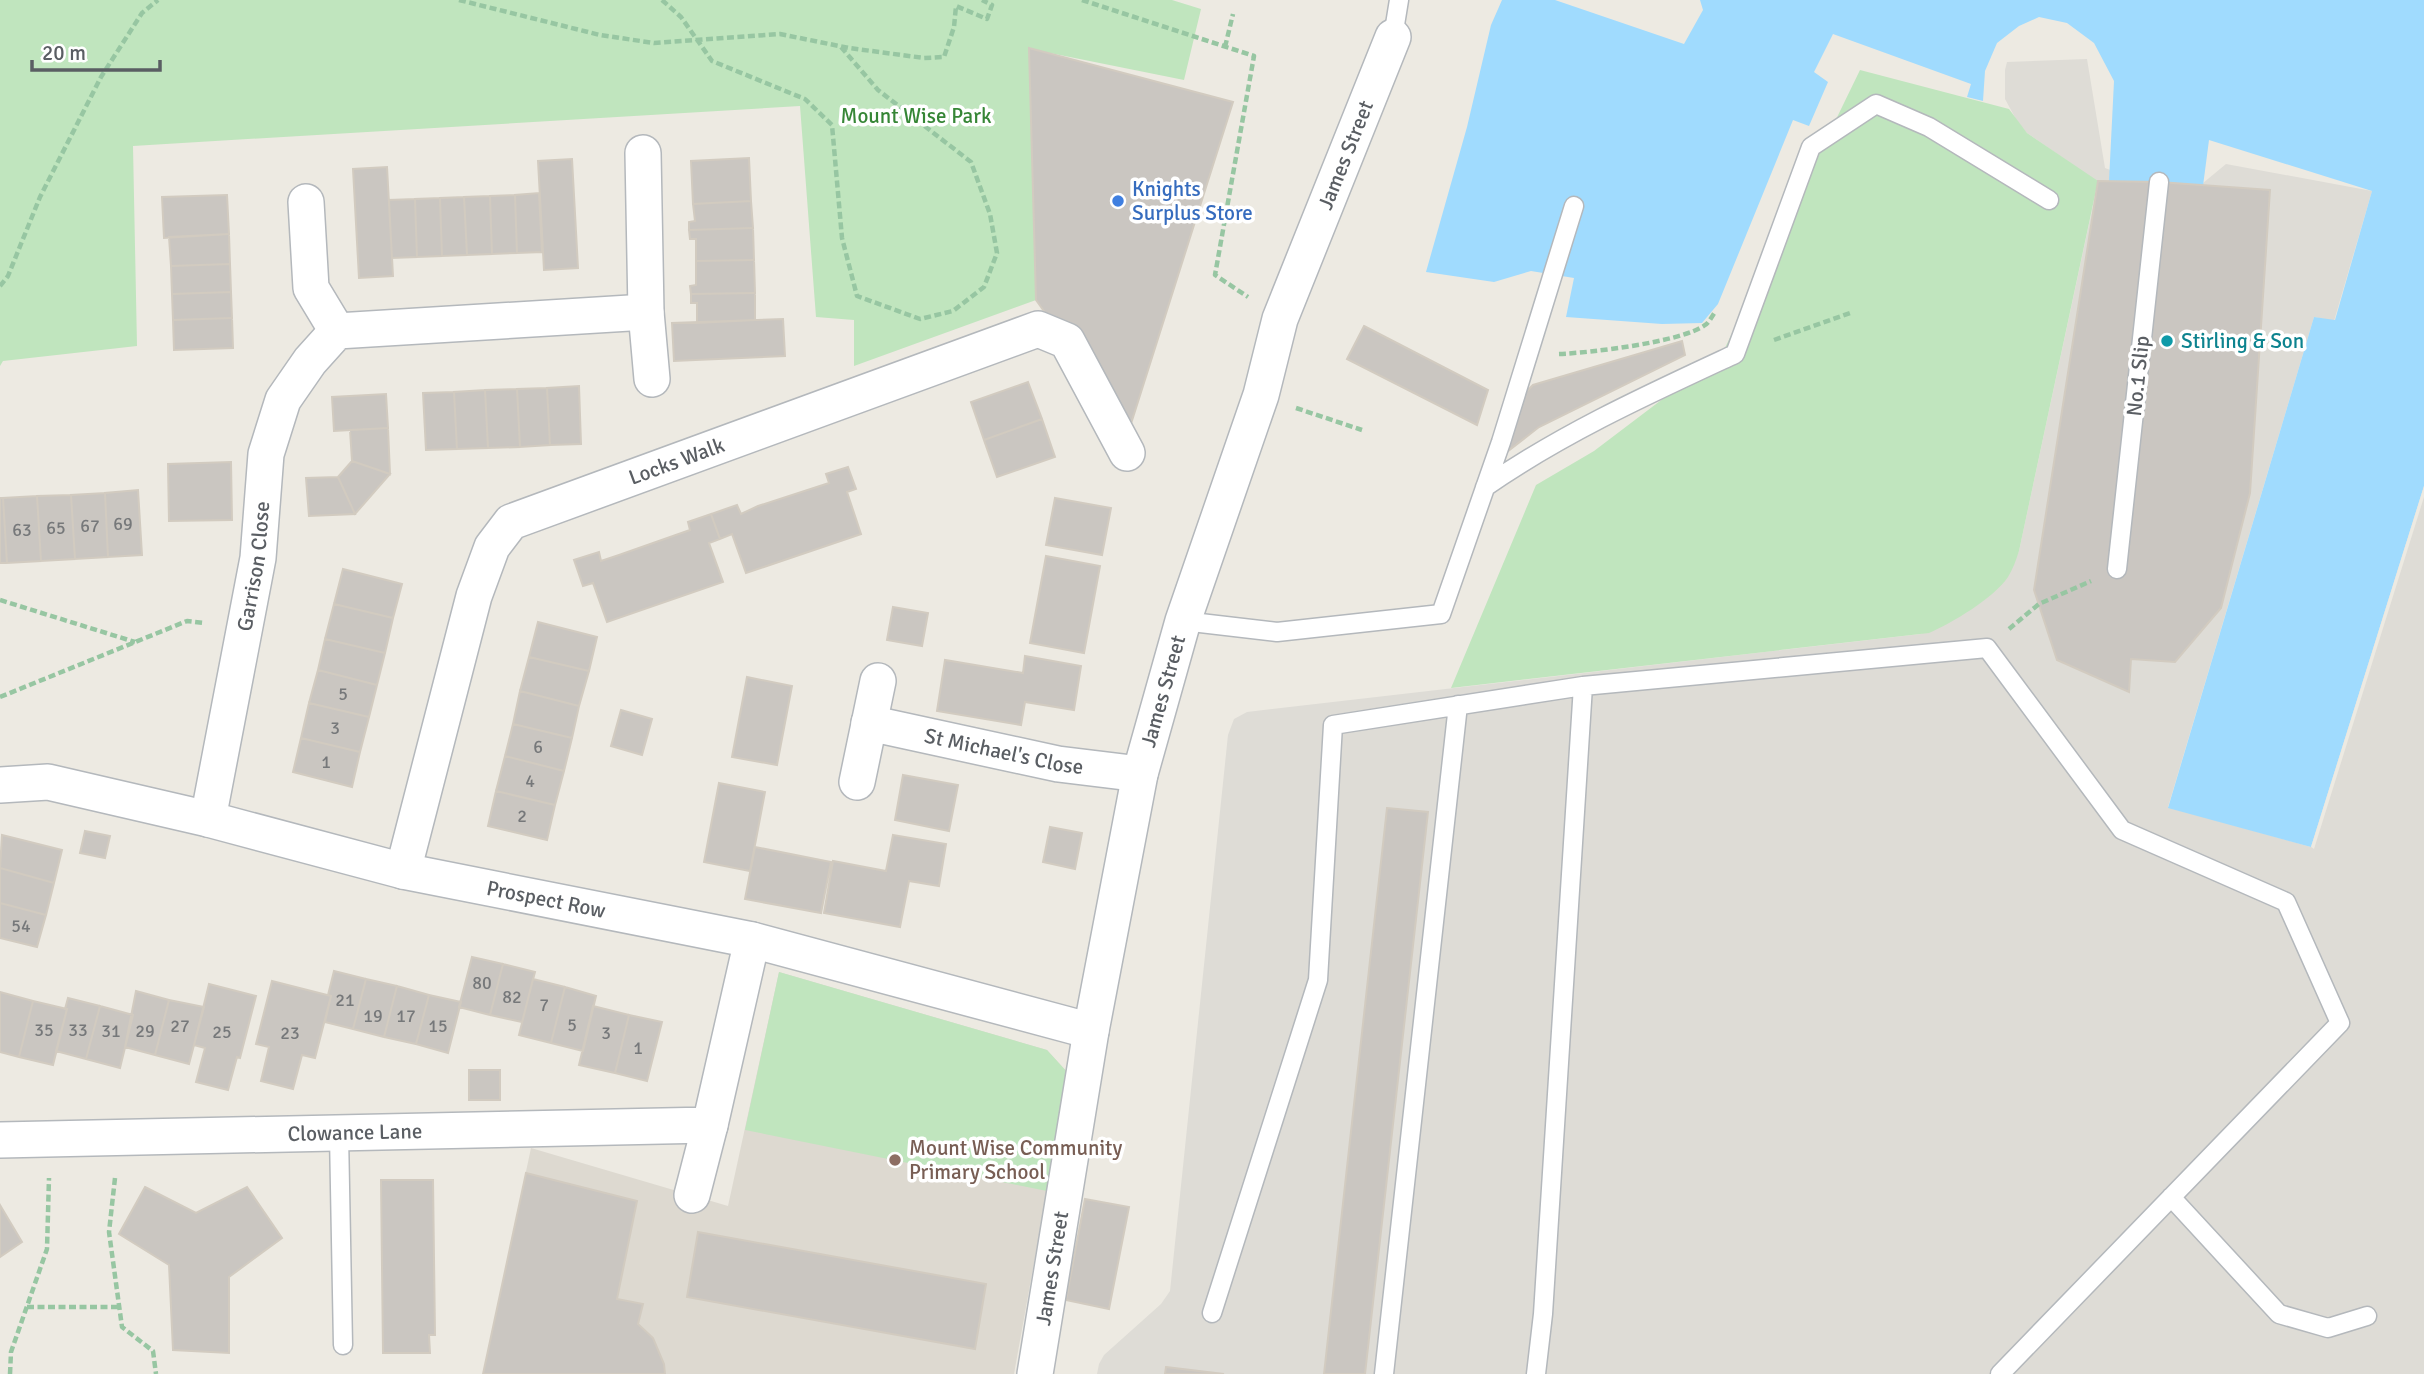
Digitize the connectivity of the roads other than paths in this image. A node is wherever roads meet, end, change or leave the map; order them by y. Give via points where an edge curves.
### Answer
1 (1399, 0) edge
2 (1393, 37) joint
3 (643, 153) dead end
4 (2159, 182) dead end
5 (2049, 200) dead end
6 (306, 202) dead end
7 (1574, 206) dead end
8 (646, 313) junction
9 (337, 331) junction
10 (652, 379) dead end
11 (1127, 453) dead end
12 (1485, 487) junction
13 (2117, 569) road end
14 (1183, 621) junction
15 (878, 681) dead end
16 (1583, 686) junction
17 (1458, 705) junction
18 (869, 723) junction
19 (1140, 774) junction
20 (857, 782) dead end
21 (0, 785) edge
22 (208, 819) junction
23 (404, 870) junction
24 (752, 940) junction
25 (1091, 1031) junction
26 (710, 1125) junction
27 (339, 1134) junction
28 (0, 1140) edge
29 (692, 1195) dead end
30 (2171, 1197) junction
31 (1212, 1313) dead end
32 (2367, 1316) dead end
33 (343, 1345) dead end
34 (1035, 1374) edge
35 (1384, 1374) edge
36 (1536, 1374) edge
37 (2000, 1374) edge

1 - 2 lane
2 - 14 street, James Street via 1280,319 1261,396
3 - 8 street
4 - 13 lane, No.1 Slip
5 - 12 lane via 1929,127 1876,104 1811,147 1735,354 1615,411
6 - 9 street via 311,288
7 - 12 lane
8 - 9 street
8 - 10 street
9 - 22 street, Garrison Close via 283,400 266,454 258,558
11 - 23 street, Locks Walk via 1067,341 1038,329 511,522 492,547 474,596
12 - 14 lane via 1441,614 1277,632
14 - 19 street, James Street
15 - 18 street
16 - 17 lane
16 - 30 lane via 1987,648 2122,830 2286,902 2340,1023
16 - 36 lane
17 - 31 lane via 1333,725 1318,980
17 - 35 lane
18 - 19 street, St Michael's Close via 1058,764
18 - 20 street
19 - 25 street, James Street
21 - 22 street, Prospect Row via 48,782
22 - 23 street, Prospect Row
23 - 24 street, Prospect Row
24 - 25 street, Prospect Row
24 - 26 street
25 - 34 street, James Street
26 - 27 street, Clowance Lane
26 - 29 street
27 - 28 street, Clowance Lane
27 - 33 lane
30 - 32 lane via 2279,1314 2328,1328
30 - 37 lane

